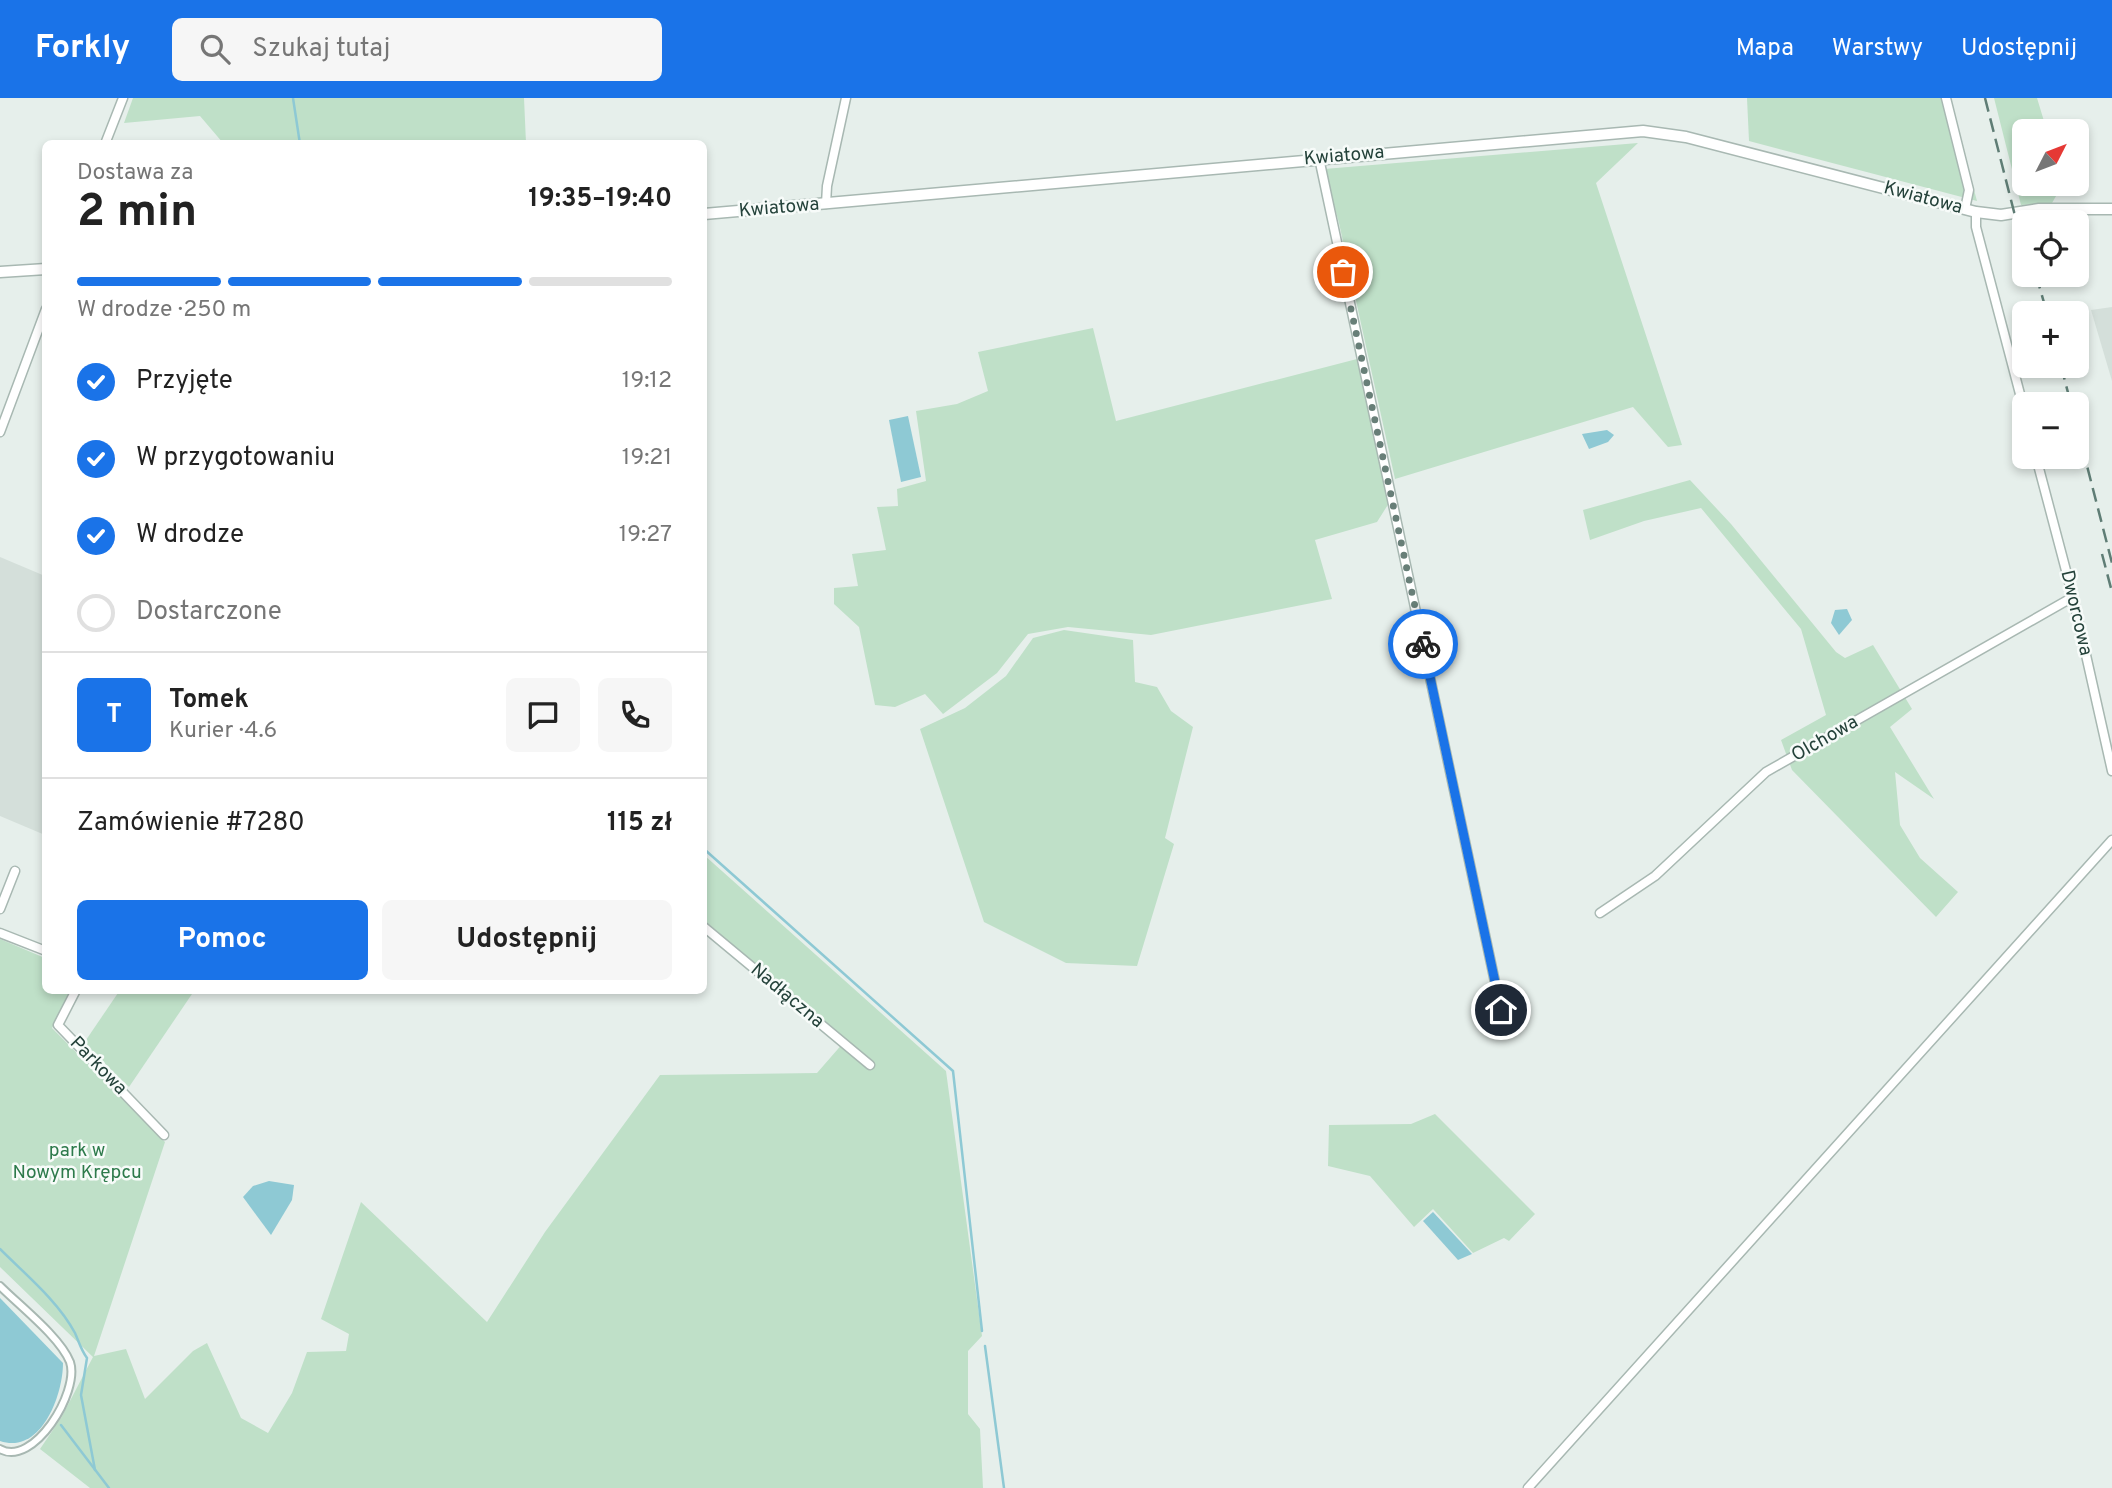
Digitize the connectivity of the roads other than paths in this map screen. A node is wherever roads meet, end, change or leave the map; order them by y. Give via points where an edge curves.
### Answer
1 (123, 98) edge
2 (846, 98) edge
3 (1947, 98) edge
4 (107, 140) edge
5 (1319, 158) junction
6 (827, 204) junction
7 (2112, 209) edge
8 (1971, 211) junction
9 (707, 214) edge
10 (42, 269) edge
11 (0, 272) edge
12 (42, 320) edge
13 (2019, 392) edge
14 (0, 432) edge
15 (2039, 469) edge
16 (2073, 597) junction
17 (2112, 771) edge
18 (2112, 840) edge
19 (15, 871) dead end
20 (0, 909) edge
21 (1601, 913) dead end
22 (707, 929) edge
23 (0, 933) edge
24 (42, 949) edge
25 (74, 994) edge
26 (1501, 1010) dead end
27 (870, 1065) dead end
28 (164, 1135) dead end
29 (0, 1286) edge
30 (0, 1449) edge
31 (1528, 1488) edge

1 - 4 street
2 - 6 street
3 - 8 street
5 - 6 street, Kwiatowa
5 - 8 street, Kwiatowa via 1614,132 1666,132
5 - 26 street
6 - 9 street, Kwiatowa
7 - 8 street, Kwiatowa via 2059,208 2001,215
8 - 13 street
10 - 11 street
12 - 14 street
15 - 16 street, Dworcowa
16 - 17 street, Dworcowa
16 - 21 street, Olchowa via 1766,772 1655,876
18 - 31 street
19 - 20 street
22 - 27 street, Nadłączna
23 - 24 street
25 - 28 street, Parkowa via 58,1025
29 - 30 street via 61,1346 72,1381 60,1412 32,1444 22,1452

